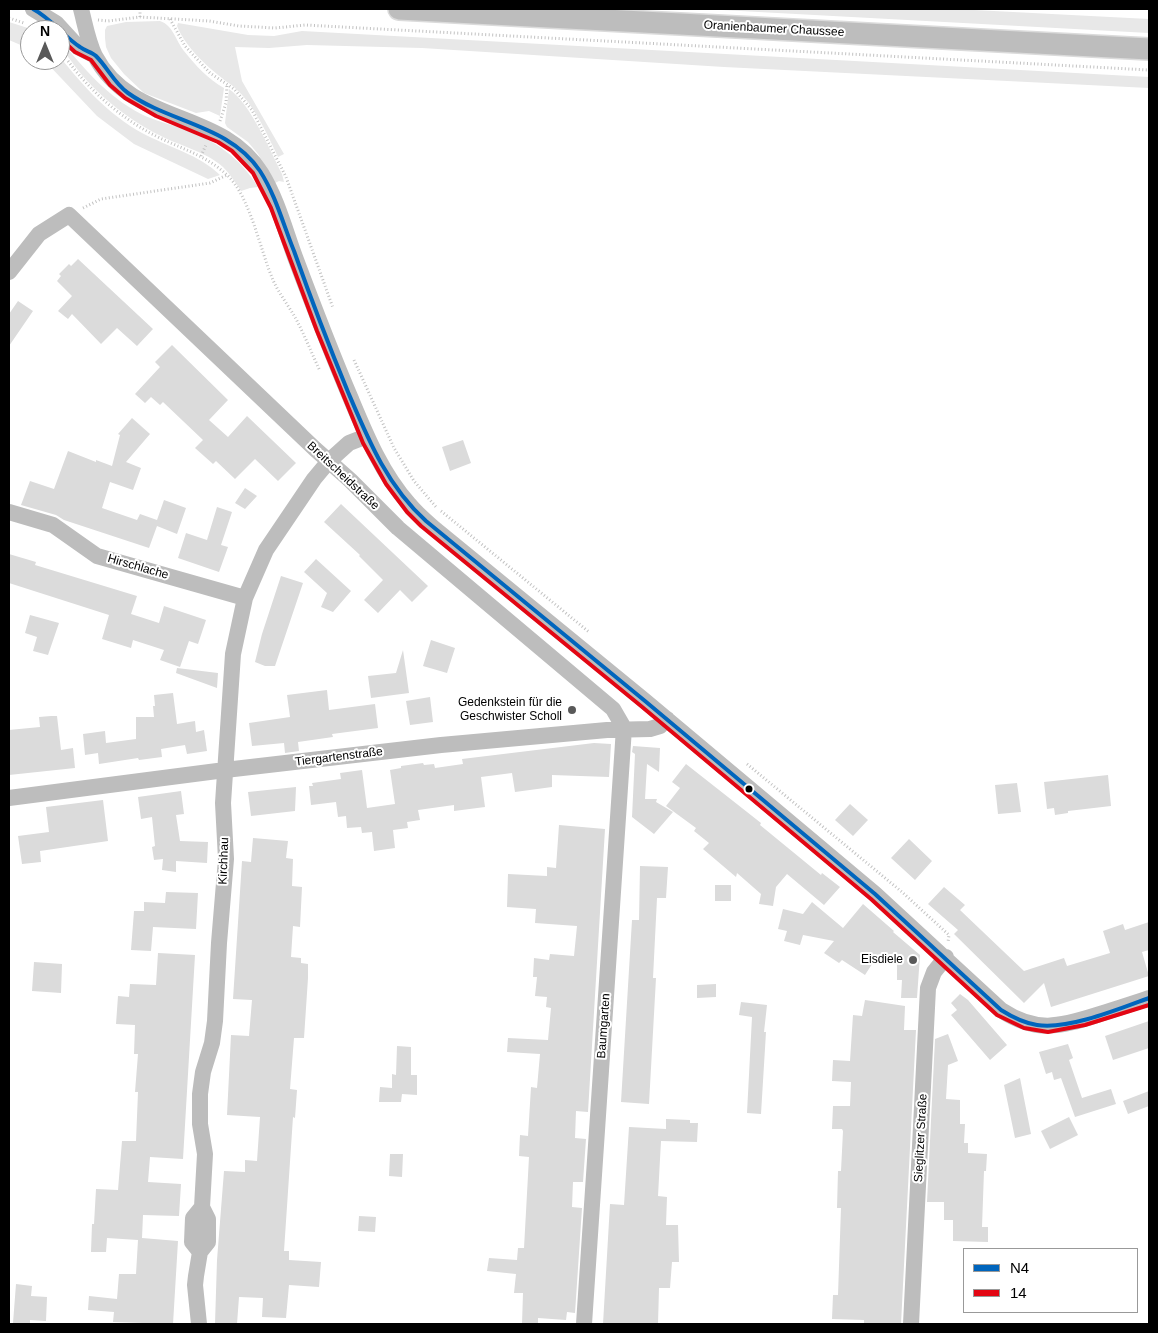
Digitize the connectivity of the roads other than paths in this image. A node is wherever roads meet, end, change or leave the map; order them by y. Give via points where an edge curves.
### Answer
1 (34, 9) edge
2 (82, 9) edge
3 (399, 9) edge
4 (1149, 49) edge
5 (94, 54) junction
6 (9, 272) edge
7 (367, 436) junction
8 (329, 462) junction
9 (9, 512) edge
10 (245, 598) junction
11 (667, 720) junction
12 (624, 728) junction
13 (225, 770) junction
14 (9, 798) edge
15 (946, 957) junction
16 (1149, 998) edge
17 (199, 1324) edge
18 (584, 1324) edge
19 (911, 1324) edge

1 - 5 street via 56,23 78,46
2 - 5 street
3 - 4 main road, Oranienbaumer Chaussee
5 - 7 street via 119,86 139,101 212,131 240,149 261,173
6 - 8 street, Breitscheidstraße via 39,234 68,215
7 - 8 street, Kirchhau via 349,443
7 - 11 street via 386,474 409,504 436,530
8 - 10 street, Kirchhau via 266,550
8 - 12 street, Breitscheidstraße via 398,528 613,709
9 - 10 street, Hirschlache via 53,525 97,556
10 - 13 street, Kirchhau via 232,654
11 - 12 street, Tiergartenstraße via 650,729
11 - 15 street
12 - 13 street, Tiergartenstraße
12 - 18 street, Baumgarten
13 - 14 street, Tiergartenstraße
13 - 17 street, Kirchhau via 226,859 215,1021 200,1094 205,1161 202,1207 208,1219 208,1242 200,1252 195,1285
15 - 16 street via 1001,1010 1033,1025 1066,1024
15 - 19 street, Sieglitzer Straße via 934,972 928,988

